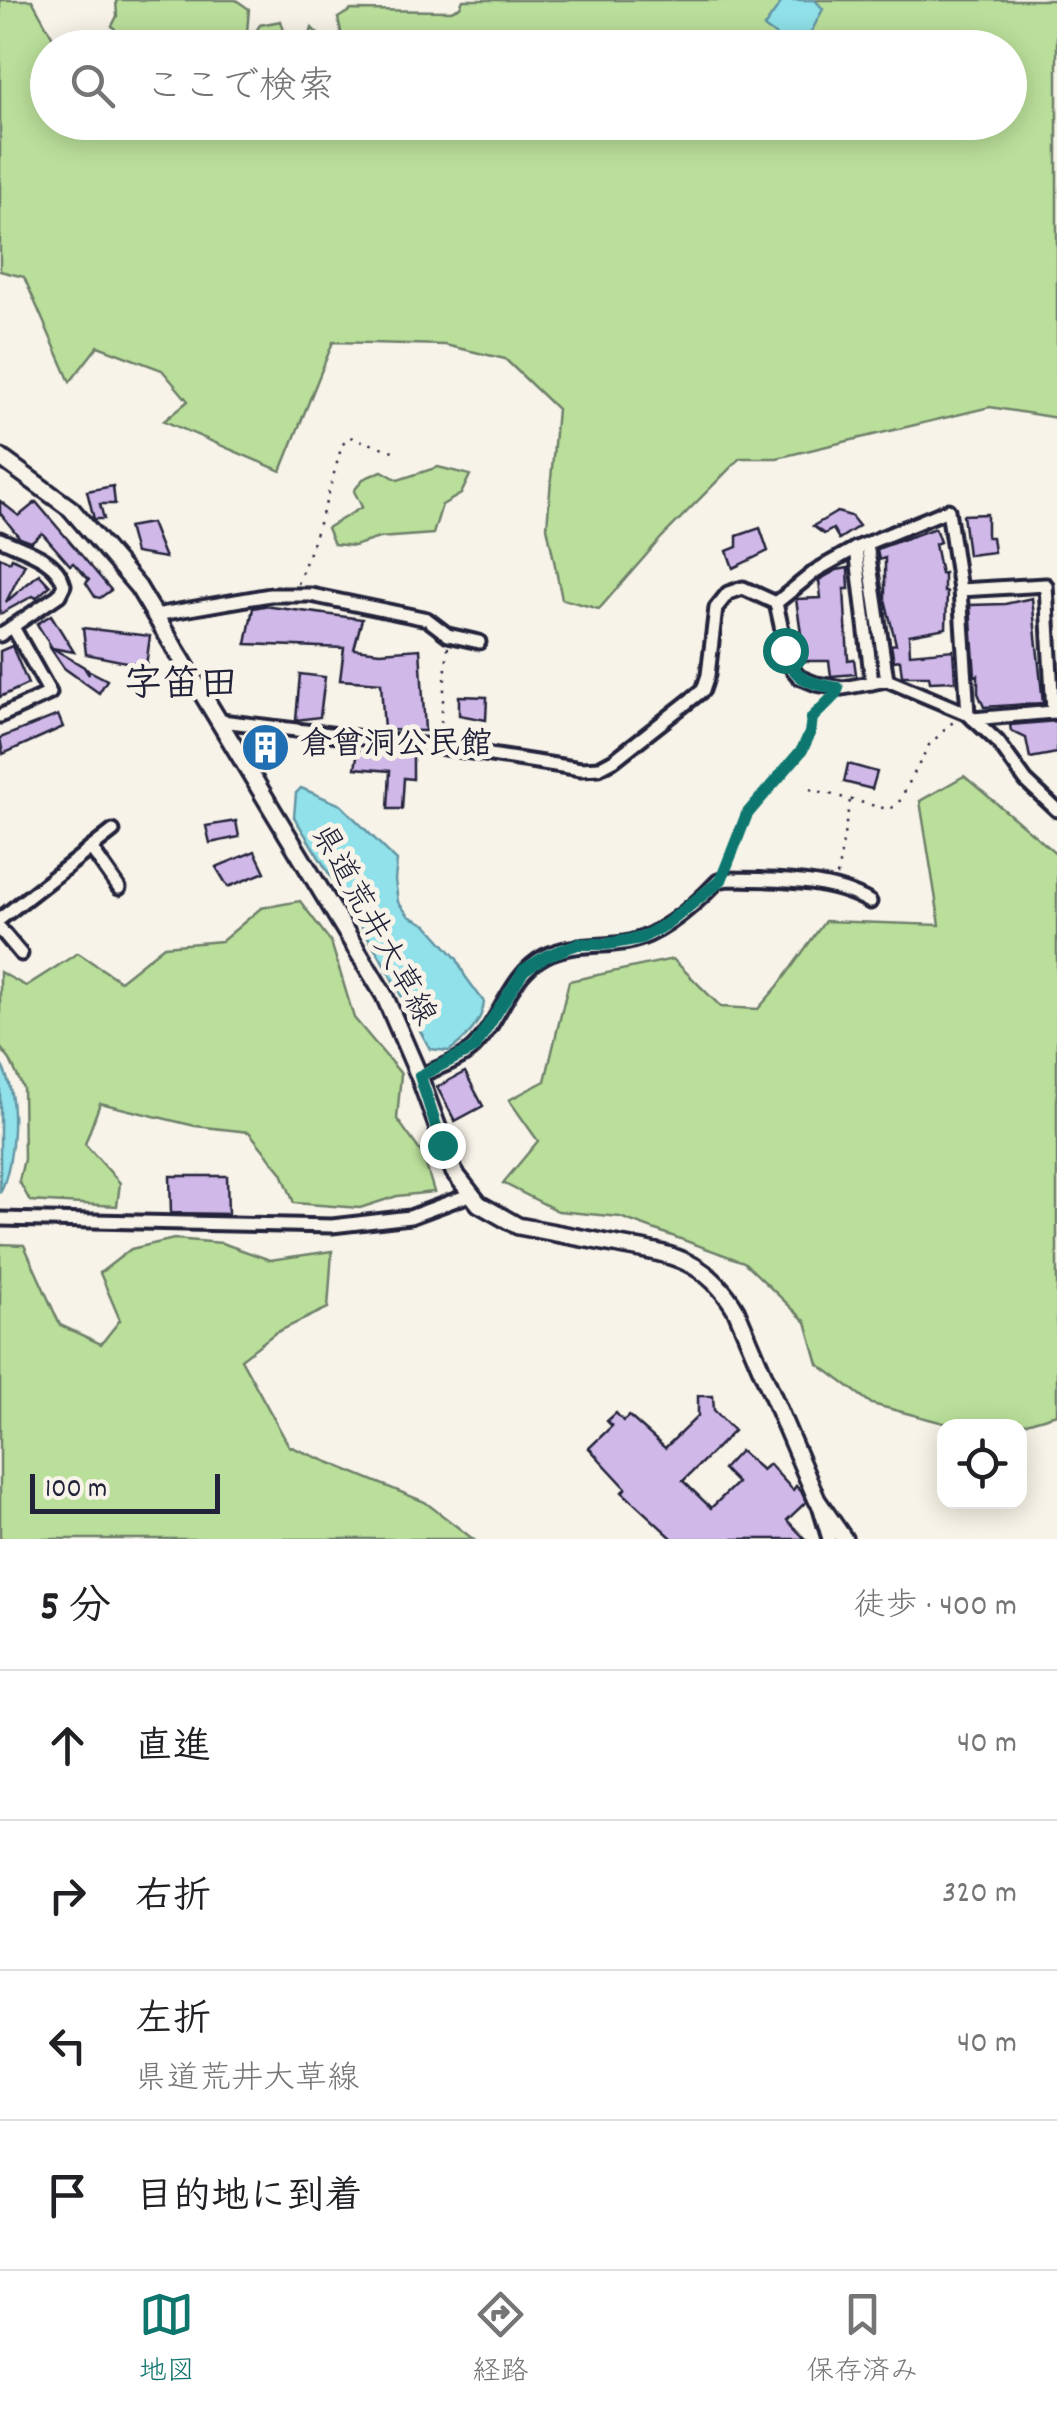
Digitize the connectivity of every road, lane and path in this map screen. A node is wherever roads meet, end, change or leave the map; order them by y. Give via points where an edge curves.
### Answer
1 (396, 452) dead end
2 (0, 457) edge
3 (0, 539) edge
4 (861, 546) junction
5 (960, 590) junction
6 (294, 595) junction
7 (776, 603) junction
8 (155, 614) junction
9 (14, 629) junction
10 (448, 635) junction
11 (0, 636) edge
12 (480, 642) dead end
13 (887, 680) junction
14 (872, 683) junction
15 (838, 688) junction
16 (1055, 712) edge
17 (968, 715) junction
18 (0, 716) edge
19 (221, 721) junction
20 (439, 747) junction
21 (810, 789) dead end
22 (850, 800) junction
23 (1057, 810) edge
24 (113, 831) dead end
25 (91, 848) junction
26 (721, 880) junction
27 (119, 888) dead end
28 (835, 888) junction
29 (870, 902) dead end
30 (0, 919) edge
31 (0, 929) edge
32 (21, 954) dead end
33 (420, 1076) junction
34 (469, 1194) junction
35 (0, 1219) edge
36 (817, 1500) junction
37 (829, 1539) edge
38 (844, 1539) edge

1 - 6 path via 350,437 342,445
2 - 8 main road, 県道荒井大草線 via 71,509
3 - 9 street via 44,559 64,585
4 - 5 street via 948,510
4 - 7 street
4 - 13 street
4 - 14 street
5 - 16 street via 1046,586
5 - 17 street
6 - 8 street
6 - 10 street via 416,616
7 - 15 street via 790,666 799,677
7 - 20 street via 743,588 721,600 703,690 599,768
8 - 19 main road, 県道荒井大草線
9 - 11 street
9 - 18 street via 50,694
10 - 12 street
10 - 20 path
13 - 14 street
13 - 17 street
14 - 15 street
15 - 26 path via 812,718 802,750 747,814
16 - 17 street
17 - 22 path via 929,745 896,806 887,810
17 - 23 street
19 - 20 street
19 - 33 main road, 県道荒井大草線 via 384,995
21 - 22 path
22 - 28 path
24 - 25 street
25 - 27 street
25 - 30 street
26 - 28 street
26 - 33 street via 641,938 578,944 524,970 474,1048
28 - 29 street
31 - 32 street
33 - 34 main road, 県道荒井大草線 via 442,1145
34 - 35 street via 410,1217 332,1226
34 - 36 main road, 県道荒井大草線 via 518,1226 668,1253 705,1272 736,1310
36 - 37 street
36 - 38 main road, 県道荒井大草線

